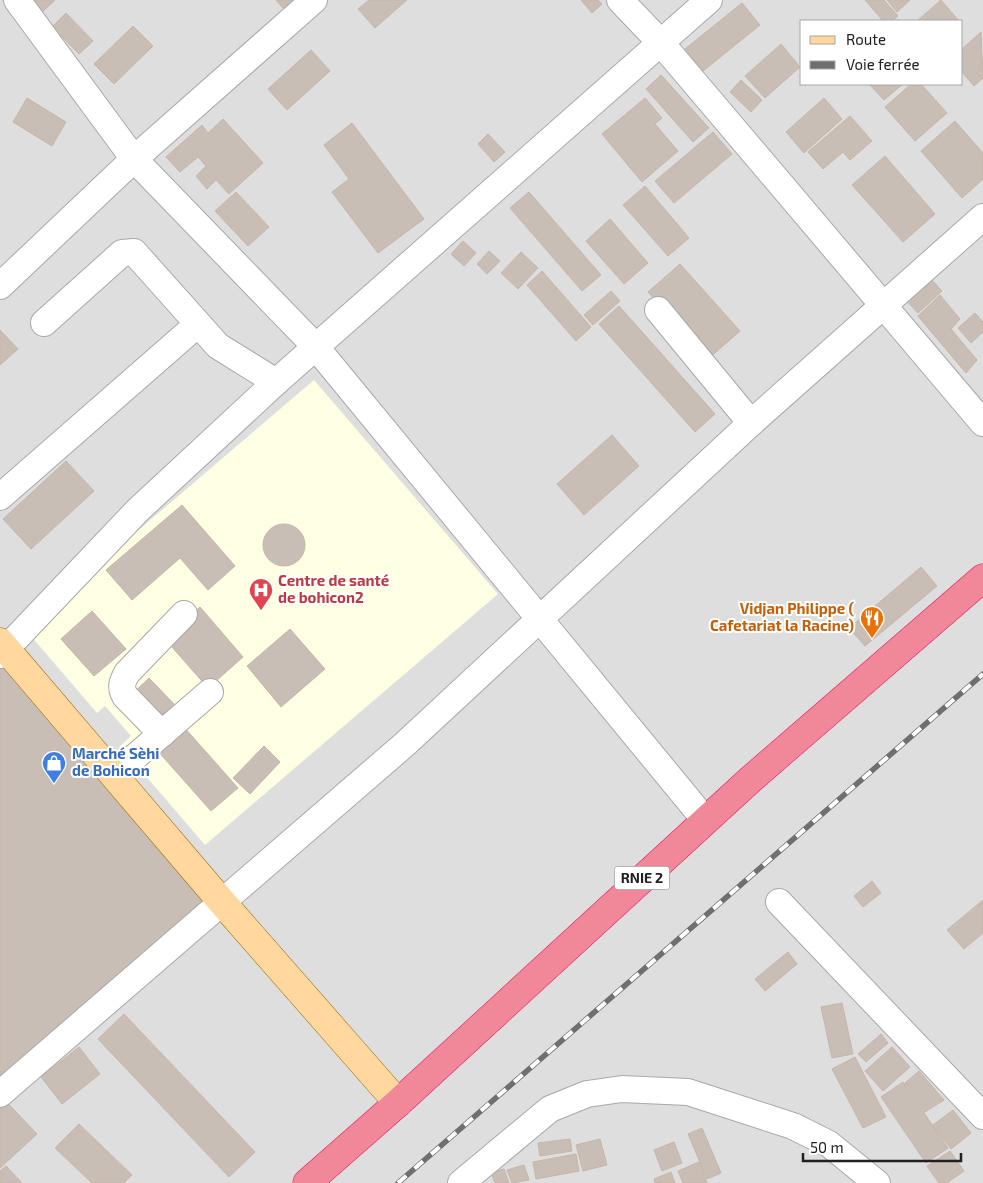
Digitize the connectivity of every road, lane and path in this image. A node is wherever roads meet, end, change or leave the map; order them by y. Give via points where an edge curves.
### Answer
1 (17, 0) edge
2 (314, 0) edge
3 (620, 0) edge
4 (709, 0) edge
5 (661, 43) junction
6 (134, 159) junction
7 (983, 217) edge
8 (0, 286) edge
9 (884, 304) junction
10 (658, 310) dead end
11 (44, 323) dead end
12 (198, 324) junction
13 (315, 346) junction
14 (276, 382) junction
15 (751, 423) junction
16 (983, 423) edge
17 (5, 483) edge
18 (983, 578) edge
19 (184, 614) dead end
20 (540, 620) junction
21 (2, 648) edge
22 (210, 692) dead end
23 (162, 734) junction
24 (114, 775) junction
25 (705, 820) junction
26 (221, 901) junction
27 (779, 902) dead end
28 (0, 1094) edge
29 (398, 1103) junction
30 (983, 1116) edge
31 (307, 1183) edge
32 (461, 1183) edge
33 (877, 1183) edge

1 - 6 street
2 - 6 street
3 - 5 street
4 - 5 street
5 - 9 street
5 - 13 street
6 - 8 street
6 - 13 street
7 - 9 street
9 - 15 street
9 - 16 street
10 - 15 street
11 - 12 street via 122,253 134,252
12 - 14 street via 218,346
12 - 17 street
13 - 14 street
13 - 20 street
14 - 21 street via 138,510
15 - 20 street
18 - 25 highway, RNIE 2
19 - 23 street via 122,682 125,696
20 - 25 street
20 - 26 street via 405,744
21 - 24 main road
22 - 23 street
23 - 24 street
24 - 26 main road
25 - 29 highway, RNIE 2
26 - 28 street
26 - 29 main road
27 - 30 street
29 - 31 highway, RNIE 2
32 - 33 street via 550,1109 587,1094 622,1089 688,1092 793,1126 829,1144

